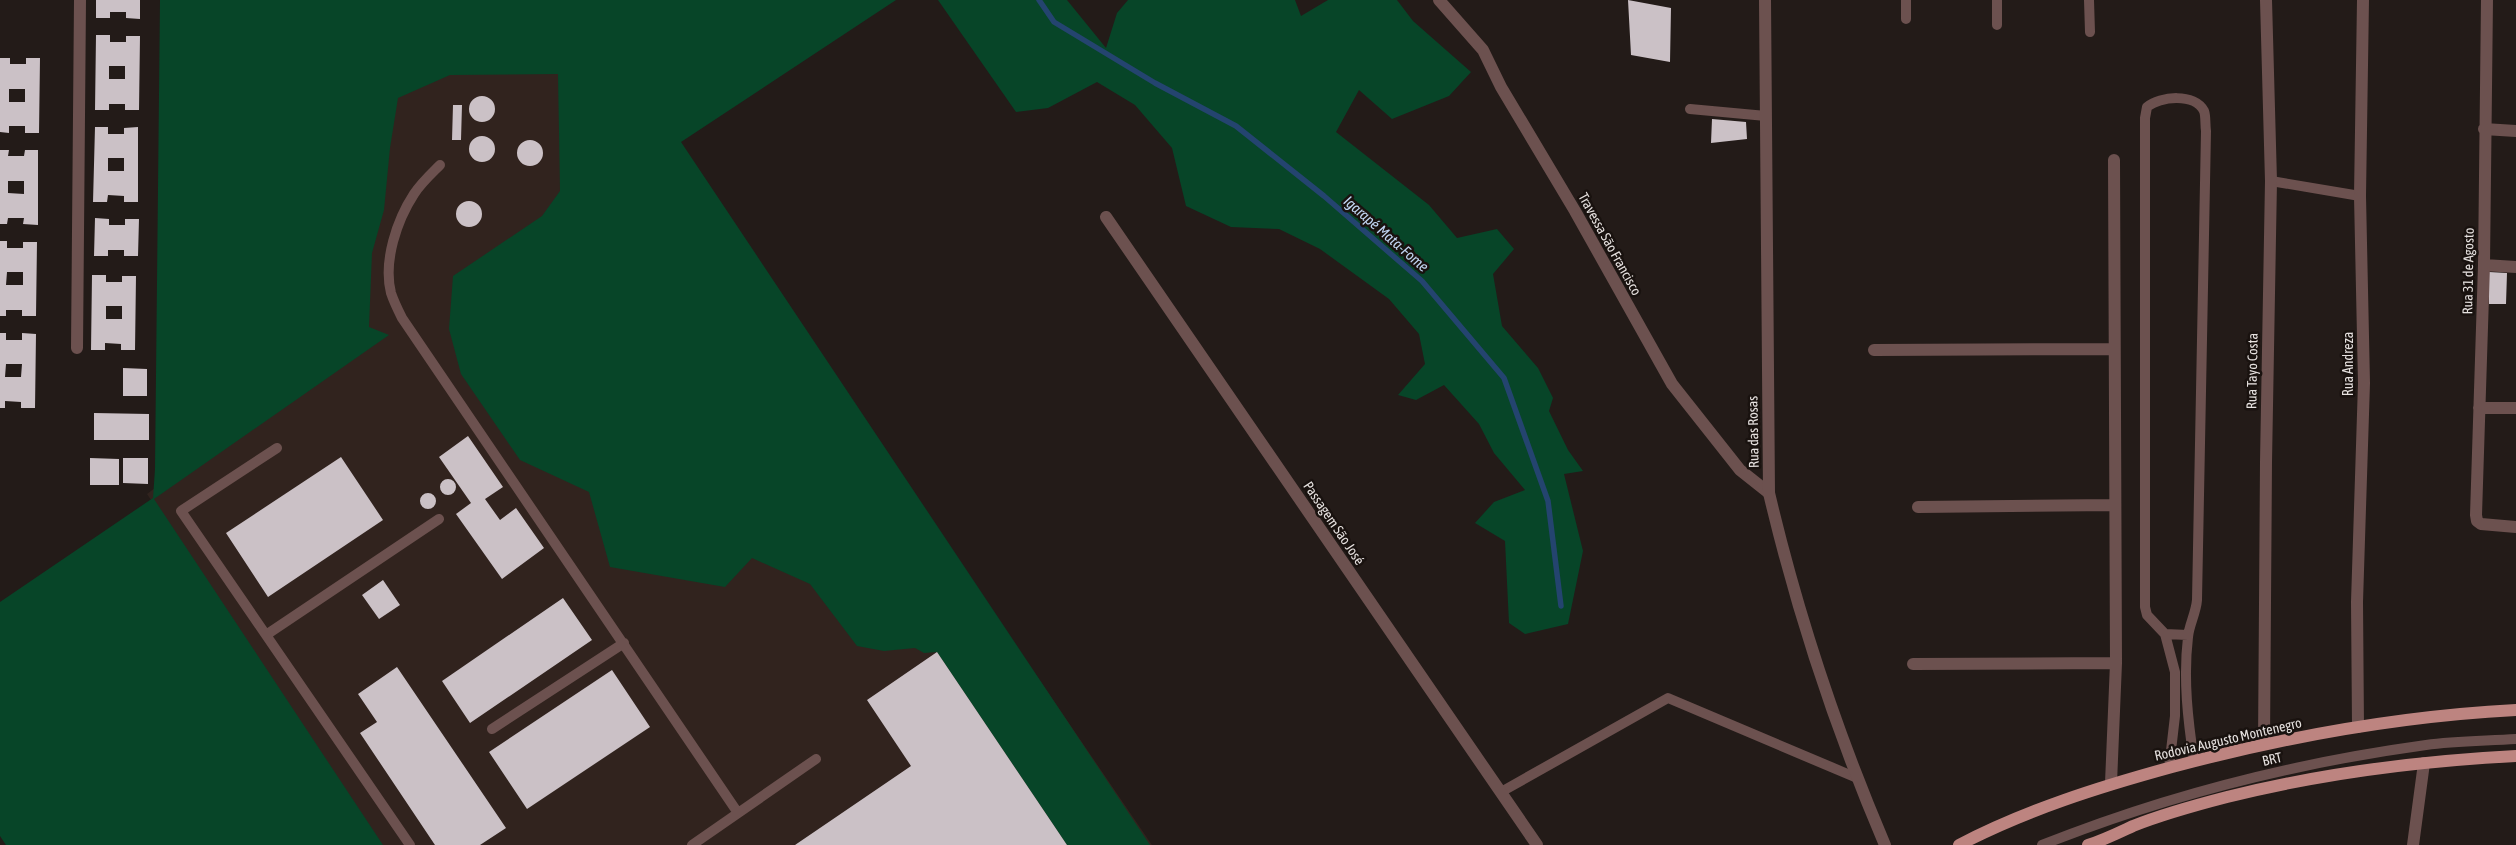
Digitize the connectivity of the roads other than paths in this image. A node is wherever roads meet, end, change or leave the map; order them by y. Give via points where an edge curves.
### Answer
1 (80, 0) edge
2 (1438, 0) edge
3 (1765, 0) edge
4 (1906, 0) edge
5 (1997, 0) edge
6 (2089, 0) edge
7 (2266, 0) edge
8 (2363, 0) edge
9 (2487, 0) edge
10 (1906, 19) dead end
11 (1997, 25) dead end
12 (2090, 32) dead end
13 (1690, 110) dead end
14 (1766, 116) junction
15 (2484, 129) junction
16 (2516, 131) edge
17 (2114, 160) dead end
18 (440, 165) dead end
19 (2270, 182) junction
20 (2360, 196) junction
21 (1106, 217) dead end
22 (2484, 265) junction
23 (2516, 267) edge
24 (76, 348) dead end
25 (2114, 349) junction
26 (1874, 350) dead end
27 (2479, 408) junction
28 (2516, 408) edge
29 (277, 448) dead end
30 (1769, 493) junction
31 (2115, 505) junction
32 (1918, 507) dead end
33 (439, 519) dead end
34 (2516, 527) edge
35 (2165, 634) junction
36 (266, 635) junction
37 (2188, 635) junction
38 (624, 642) junction
39 (2116, 663) junction
40 (1913, 664) dead end
41 (2516, 710) edge
42 (2358, 727) junction
43 (492, 729) dead end
44 (2516, 739) edge
45 (2264, 744) junction
46 (2516, 756) edge
47 (816, 759) dead end
48 (2194, 761) junction
49 (2424, 763) junction
50 (2169, 768) junction
51 (1856, 778) junction
52 (2111, 783) junction
53 (1501, 792) junction
54 (738, 813) junction
55 (2116, 841) edge
56 (410, 845) edge
57 (692, 845) edge
58 (1537, 845) edge
59 (1885, 845) edge
60 (1959, 845) edge
61 (2042, 845) edge
62 (2088, 845) edge
63 (2413, 845) edge

1 - 24 street
2 - 30 street, Travessa São Francisco via 1483,50 1501,87 1672,384 1734,462
3 - 14 street, Rua das Rosas
4 - 10 lane
5 - 11 lane
6 - 12 lane
7 - 19 street, Rua Tayo Costa
8 - 20 street, Rua Andreza
9 - 15 street, Rua 31 de Agosto
13 - 14 lane
14 - 30 street, Rua das Rosas
15 - 16 street
15 - 22 street, Rua 31 de Agosto
17 - 25 street
18 - 38 lane via 415,192 402,216 393,243 391,292 402,318
19 - 20 lane
19 - 45 street, Rua Tayo Costa
20 - 42 street, Rua Andreza via 2364,383 2357,602
21 - 53 street, Passagem São José
22 - 23 street
22 - 27 street, Rua 31 de Agosto
25 - 26 street
25 - 31 street
27 - 28 street
27 - 34 street, Rua 31 de Agosto via 2477,521 2496,527
29 - 36 lane via 181,511
30 - 51 street, Rua das Rosas via 1815,666
31 - 32 street
31 - 39 street
33 - 36 lane
35 - 37 lane
35 - 37 lane via 2145,607 2145,118 2147,107 2163,99 2190,100 2205,112 2197,600
35 - 50 lane via 2175,672 2175,716
36 - 56 lane
37 - 48 lane via 2187,717
38 - 43 lane
38 - 54 lane
39 - 40 street
39 - 52 street
41 - 42 main road, Rodovia Augusto Montenegro
42 - 45 main road, Rodovia Augusto Montenegro
44 - 61 lane, BRT via 2427,745 2310,765 2198,791
45 - 48 main road, Rodovia Augusto Montenegro
46 - 49 main road
47 - 54 lane
48 - 50 main road, Rodovia Augusto Montenegro
49 - 55 main road via 2370,767 2228,797 2134,826
49 - 63 street
50 - 52 main road, Rodovia Augusto Montenegro
51 - 53 lane via 1668,698
51 - 59 street, Rua das Rosas
52 - 60 main road, Rodovia Augusto Montenegro via 2067,798
53 - 58 street, Passagem São José
54 - 57 lane
55 - 62 main road

